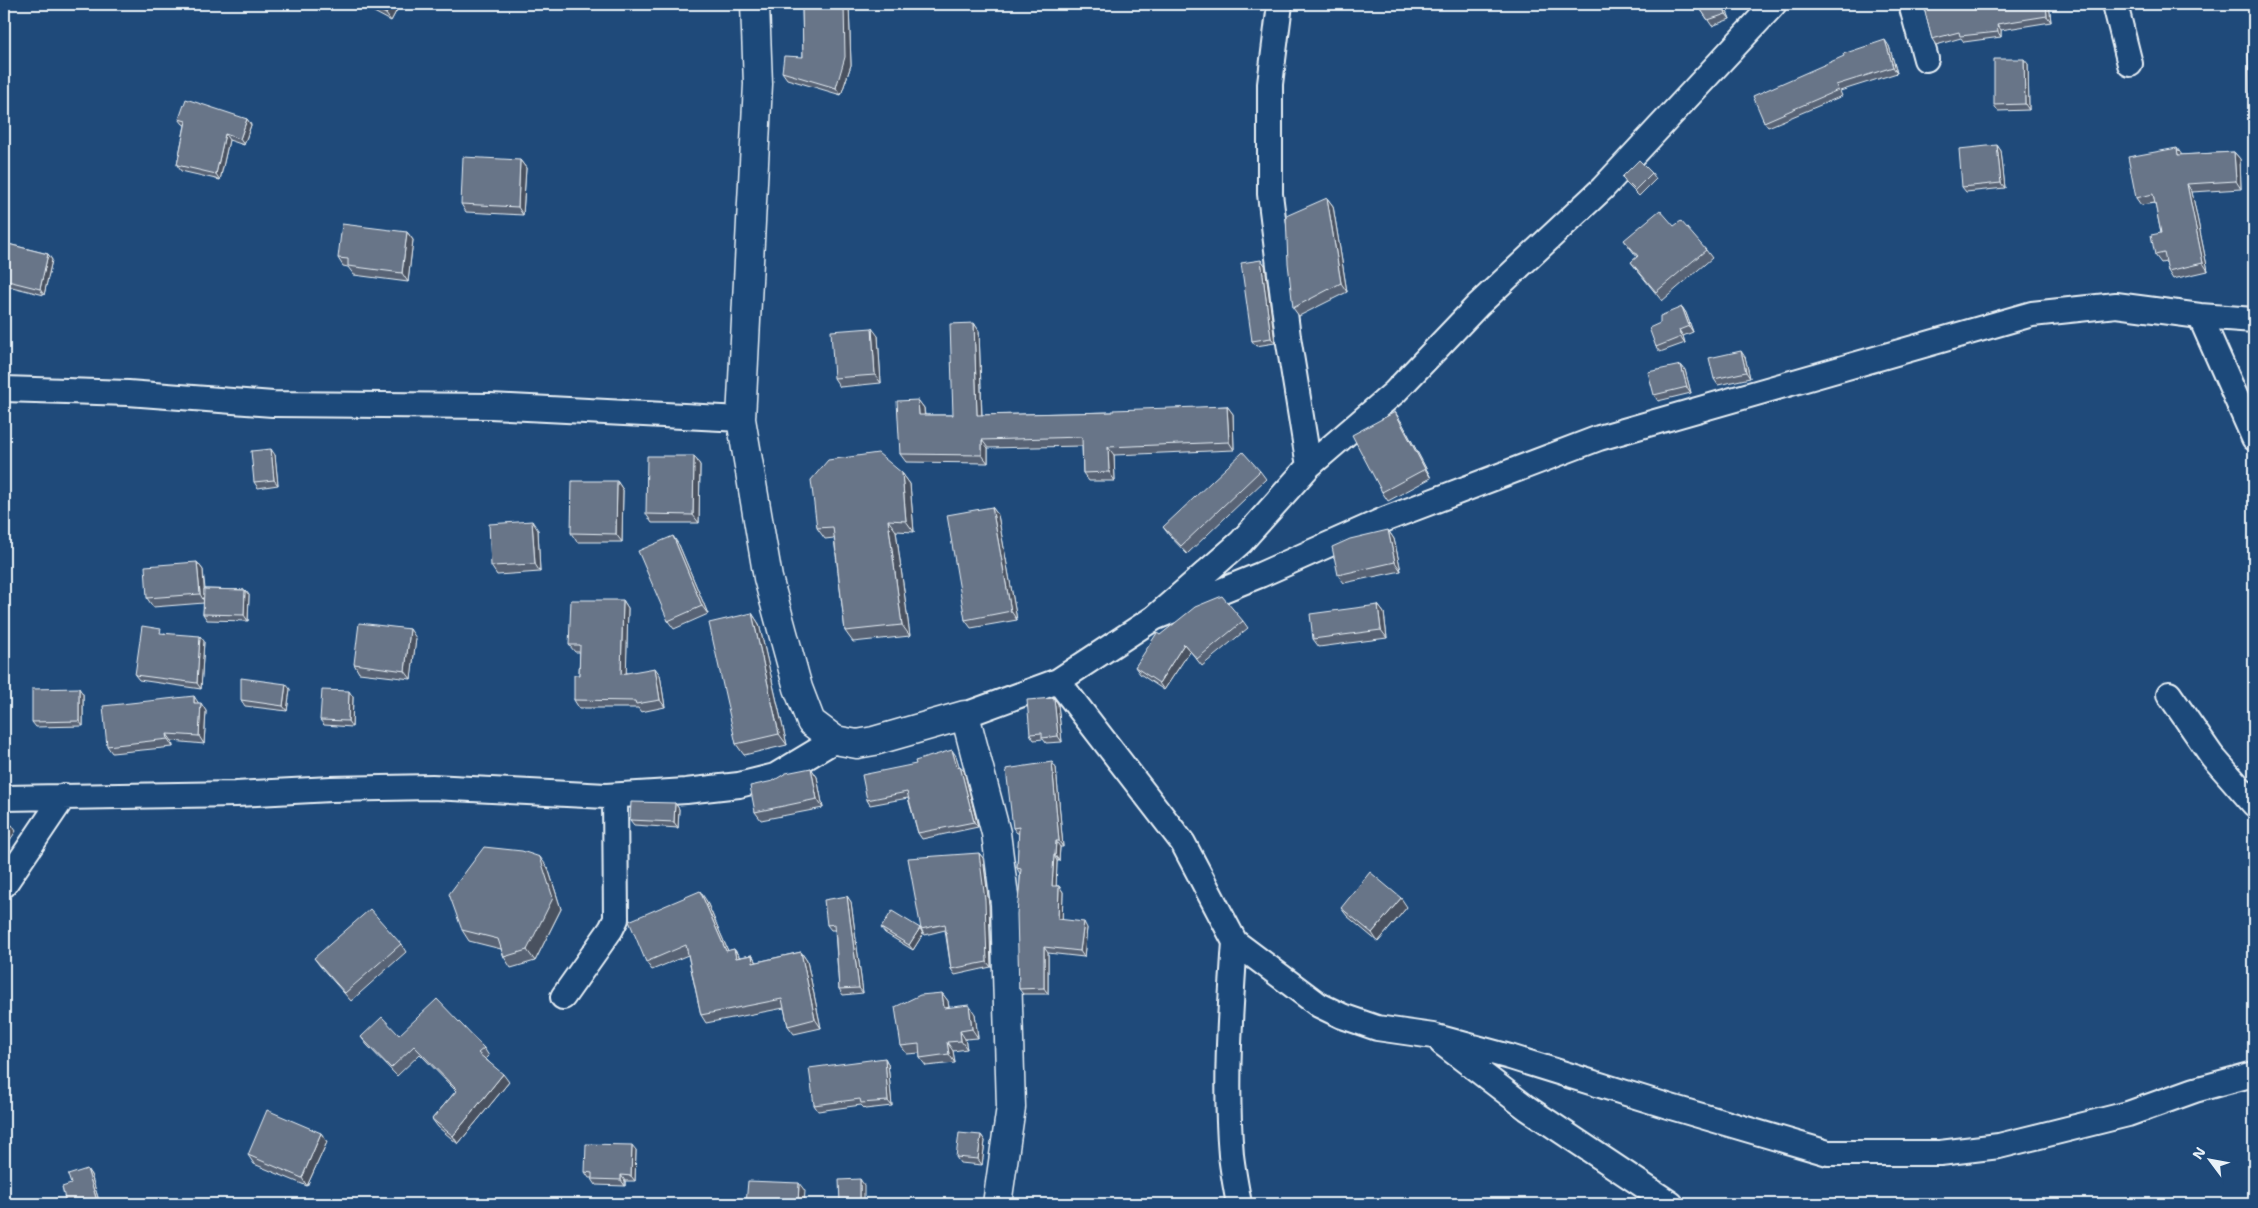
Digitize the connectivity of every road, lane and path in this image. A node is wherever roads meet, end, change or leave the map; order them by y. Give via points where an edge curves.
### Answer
1 (755, 4) edge
2 (1280, 4) edge
3 (1774, 4) edge
4 (1911, 4) edge
5 (2115, 4) edge
6 (1926, 59) dead end
7 (2130, 64) dead end
8 (2200, 316) junction
9 (2254, 320) edge
10 (4, 389) edge
11 (741, 419) junction
12 (2254, 438) edge
13 (1309, 466) junction
14 (1154, 618) junction
15 (1058, 681) junction
16 (2169, 694) dead end
17 (966, 715) junction
18 (835, 740) junction
19 (64, 796) junction
20 (615, 796) junction
21 (4, 798) edge
22 (2254, 804) edge
23 (4, 884) edge
24 (1234, 942) junction
25 (563, 997) dead end
26 (1432, 1036) junction
27 (2254, 1074) edge
28 (997, 1204) edge
29 (1239, 1204) edge
30 (1671, 1204) edge

1 - 11 street via 758,84
2 - 13 street via 1270,84 1270,194
3 - 13 street via 1602,190 1478,305 1394,392
4 - 6 street
5 - 7 street
8 - 9 street
8 - 12 street
8 - 14 street via 2116,305 2032,314 1599,438 1386,519
10 - 11 street via 128,393 273,404 490,406
11 - 18 street via 768,578 798,688 811,722
13 - 14 street via 1241,542
14 - 15 street
15 - 17 street
15 - 24 street via 1183,843
16 - 22 street via 2212,756
17 - 18 street via 874,741 857,744
17 - 28 street via 996,833 1005,904 1011,1107
18 - 20 street via 775,776 730,786
19 - 20 street via 432,787
19 - 21 street
19 - 23 street
20 - 25 street via 616,919
24 - 26 street via 1319,1005 1342,1016 1377,1028
24 - 29 street via 1228,1105 1231,1157
26 - 27 street via 1828,1152 1940,1153 1999,1146 2128,1114 2194,1090
26 - 30 street via 1526,1108

